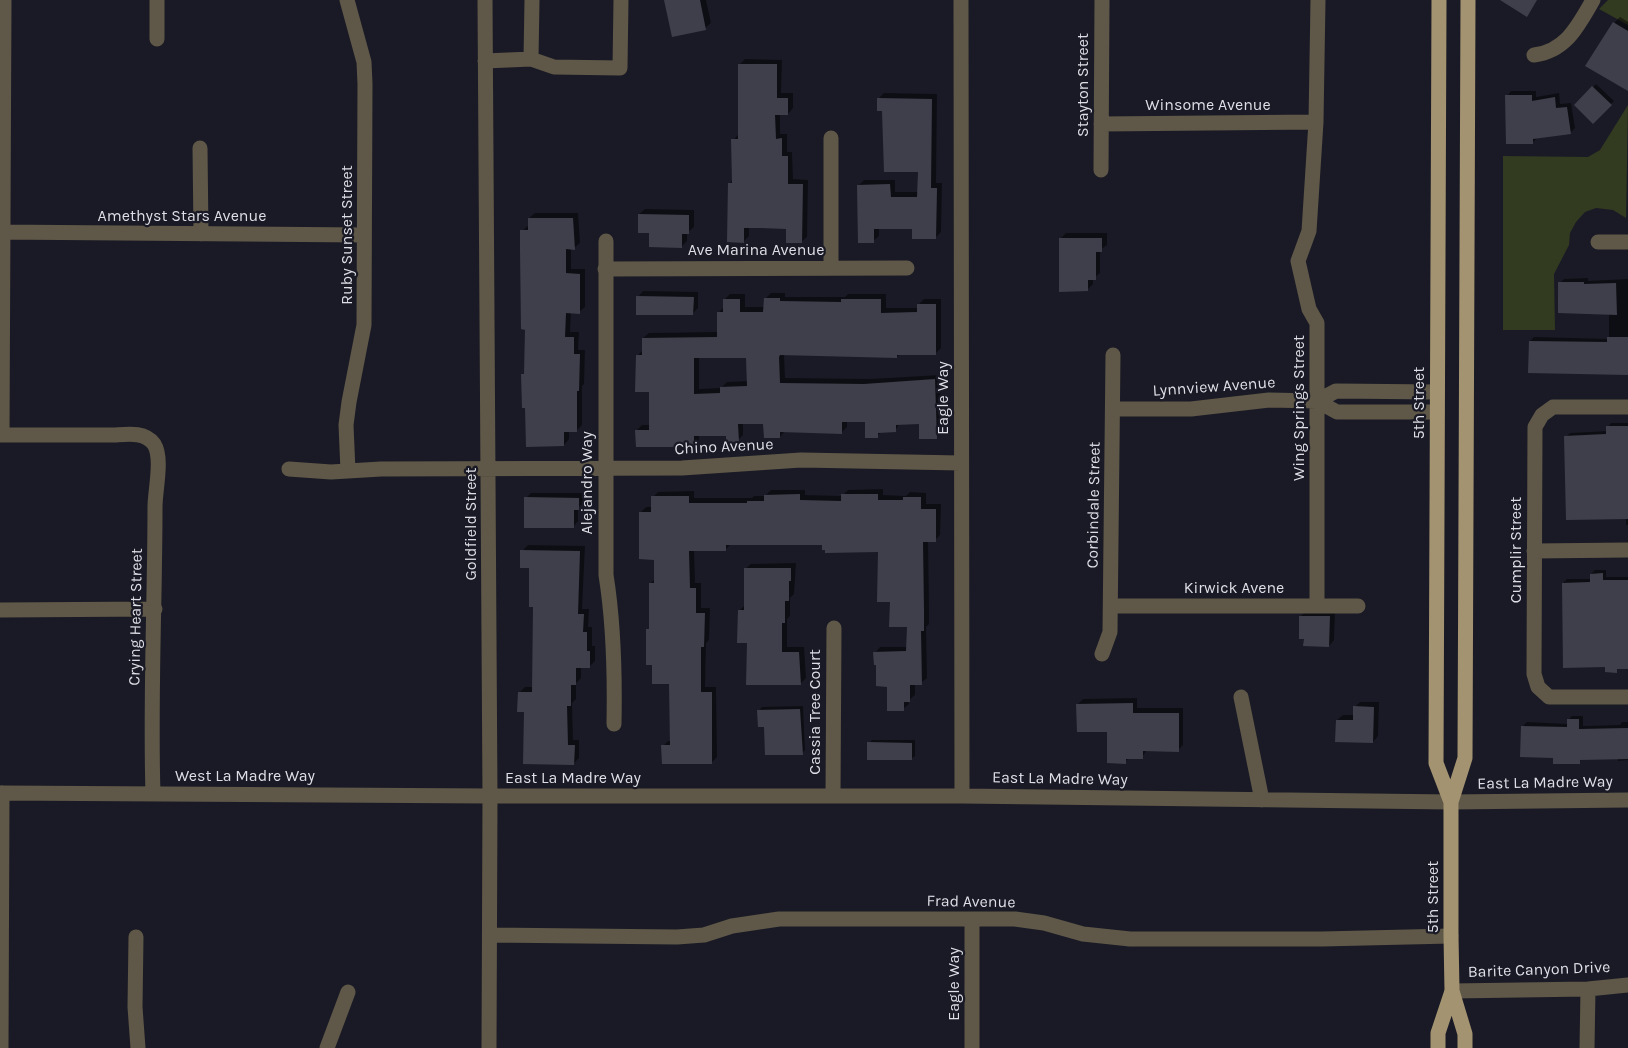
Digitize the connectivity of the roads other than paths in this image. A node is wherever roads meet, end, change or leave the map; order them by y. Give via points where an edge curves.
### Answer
1 (4, 0) edge
2 (157, 0) edge
3 (347, 0) edge
4 (485, 0) edge
5 (532, 0) edge
6 (621, 0) edge
7 (961, 0) edge
8 (1102, 0) edge
9 (1318, 0) edge
10 (1439, 0) edge
11 (1468, 0) edge
12 (1593, 0) edge
13 (157, 39) dead end
14 (1534, 55) dead end
15 (531, 59) junction
16 (485, 61) junction
17 (1316, 122) junction
18 (1101, 124) junction
19 (831, 138) dead end
20 (200, 148) dead end
21 (1101, 170) dead end
22 (1, 232) edge
23 (201, 234) junction
24 (364, 235) junction
25 (606, 241) dead end
26 (1598, 242) dead end
27 (1628, 242) edge
28 (831, 268) junction
29 (907, 268) dead end
30 (605, 269) junction
31 (1113, 355) dead end
32 (1360, 391) junction
33 (1437, 392) junction
34 (1317, 401) junction
35 (1628, 406) edge
36 (1113, 409) junction
37 (1360, 412) junction
38 (1437, 412) junction
39 (1, 435) edge
40 (961, 463) junction
41 (488, 468) junction
42 (605, 468) junction
43 (290, 469) dead end
44 (348, 471) junction
45 (1628, 550) edge
46 (1534, 551) junction
47 (1111, 606) junction
48 (1317, 606) junction
49 (1358, 606) dead end
50 (155, 609) junction
51 (0, 610) edge
52 (834, 628) dead end
53 (1102, 654) dead end
54 (1241, 697) dead end
55 (1628, 698) edge
56 (614, 724) dead end
57 (1, 793) edge
58 (153, 794) junction
59 (490, 796) junction
60 (833, 796) junction
61 (962, 796) junction
62 (1262, 800) junction
63 (1628, 800) edge
64 (1451, 802) junction
65 (972, 920) junction
66 (490, 935) junction
67 (1451, 936) junction
68 (136, 937) dead end
69 (1, 947) edge
70 (1628, 985) edge
71 (1588, 989) junction
72 (1452, 991) junction
73 (348, 992) dead end
74 (2, 1048) edge
75 (138, 1048) edge
76 (327, 1048) edge
77 (489, 1048) edge
78 (972, 1048) edge
79 (1438, 1048) edge
80 (1465, 1048) edge
81 (1587, 1048) edge

1 - 22 street
2 - 13 street
3 - 24 street, Ruby Sunset Street via 364,62
4 - 16 street, Goldfield Street
5 - 15 street
6 - 15 street via 620,68 554,67
7 - 40 street, Eagle Way
8 - 18 street, Stayton Street
9 - 17 street, Wing Springs Street
10 - 33 main road, 5th Street
11 - 64 main road, 5th Street via 1465,758
12 - 14 street via 1572,34 1558,48
15 - 16 street
16 - 41 street, Goldfield Street
17 - 18 street, Winsome Avenue
17 - 34 street, Wing Springs Street via 1309,231 1298,261 1309,309 1317,323
18 - 21 street, Stayton Street
19 - 28 street
20 - 23 street
22 - 23 street, Amethyst Stars Avenue
22 - 39 street
23 - 24 street, Amethyst Stars Avenue
24 - 44 street, Ruby Sunset Street via 364,325 346,425
25 - 30 street, Alejandro Way
26 - 27 street
28 - 29 street, Ave Marina Avenue
28 - 30 street, Ave Marina Avenue
30 - 42 street, Alejandro Way
31 - 36 street, Corbindale Street
32 - 33 street, Lynnview Avenue
32 - 34 street, Lynnview Avenue via 1336,391
32 - 37 street
33 - 38 main road, 5th Street
34 - 36 street, Lynnview Avenue via 1269,400 1191,410
34 - 37 street, Lynnview Avenue via 1337,412
34 - 48 street, Wing Springs Street
35 - 46 street, Cumplir Street via 1553,407 1542,415 1535,427
36 - 47 street, Corbindale Street
37 - 38 street, Lynnview Avenue
38 - 64 main road, 5th Street via 1436,763
39 - 50 street, Crying Heart Street via 132,433 153,443 159,458 155,487
40 - 42 street, Chino Avenue via 801,460 682,468
40 - 61 street, Eagle Way
41 - 42 street, Chino Avenue
41 - 44 street, Chino Avenue
41 - 59 street, Goldfield Street
42 - 56 street, Alejandro Way via 606,575 615,662
43 - 44 street, Chino Avenue
45 - 46 street
46 - 55 street, Cumplir Street via 1534,674 1538,687 1549,697
47 - 48 street, Kirwick Avene
47 - 53 street, Corbindale Street via 1110,632
48 - 49 street, Kirwick Avene
50 - 51 street
50 - 58 street, Crying Heart Street
52 - 60 street, Cassia Tree Court
54 - 62 street
57 - 58 street, West La Madre Way
57 - 69 street
58 - 59 street, West La Madre Way
59 - 60 street, East La Madre Way
59 - 66 street, Goldfield Street
60 - 61 street, East La Madre Way
61 - 62 street, East La Madre Way
62 - 64 street, East La Madre Way
63 - 64 street, East La Madre Way
64 - 67 main road, 5th Street
65 - 66 street, Frad Avenue via 779,920 677,937
65 - 67 street, Frad Avenue via 1044,923 1083,934 1130,939
65 - 78 street, Eagle Way
66 - 77 street, Goldfield Street
67 - 72 main road, 5th Street
68 - 75 street
69 - 74 street
70 - 71 street, Barite Canyon Drive
71 - 72 street, Barite Canyon Drive
71 - 81 street
72 - 79 main road, 5th Street via 1438,1033
72 - 80 main road, 5th Street via 1465,1034
73 - 76 street

